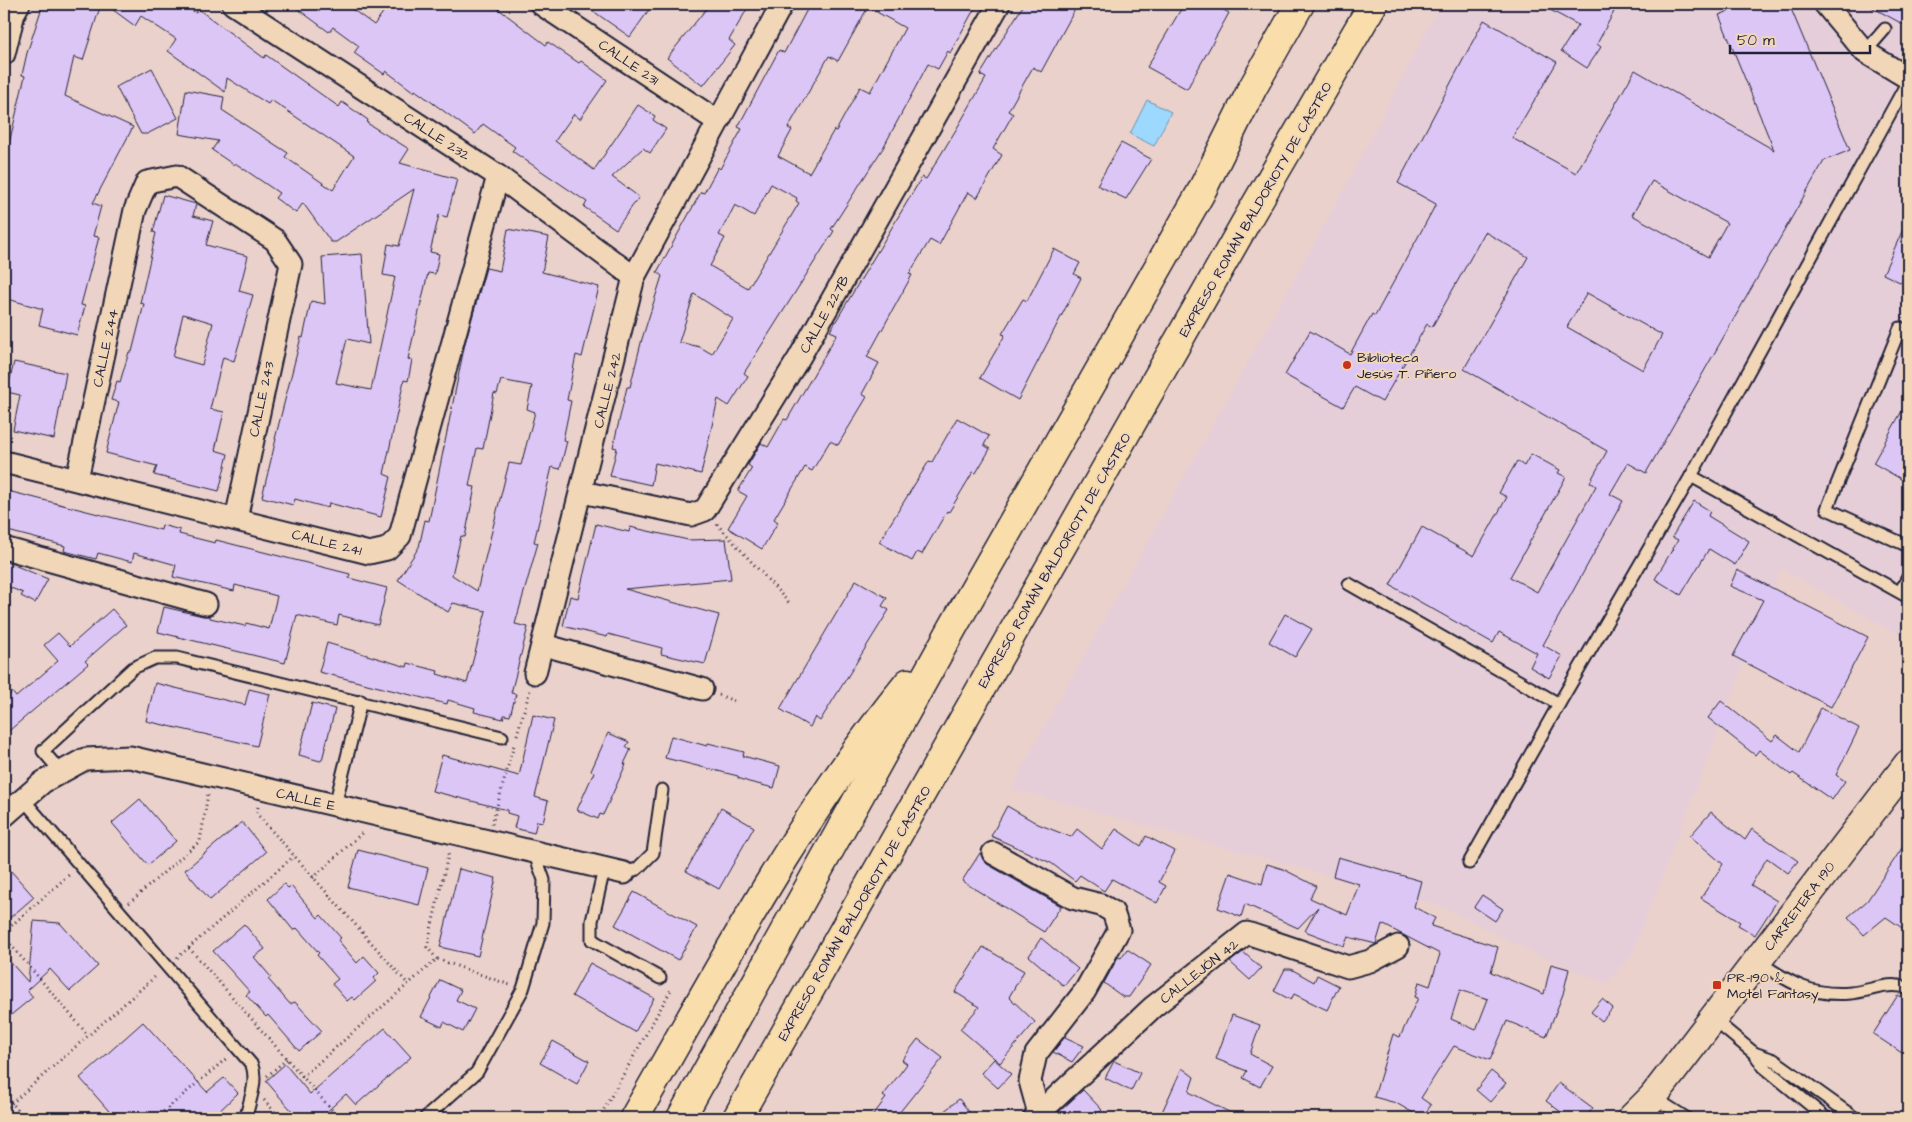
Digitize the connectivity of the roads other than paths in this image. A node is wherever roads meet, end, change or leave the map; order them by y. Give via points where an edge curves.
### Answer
1 (19, 4) edge
2 (233, 4) edge
3 (541, 4) edge
4 (782, 4) edge
5 (998, 4) edge
6 (1284, 4) edge
7 (1300, 4) edge
8 (1373, 4) edge
9 (1825, 4) edge
10 (1885, 29) dead end
11 (1865, 52) junction
12 (4, 54) edge
13 (1908, 80) edge
14 (1252, 89) junction
15 (718, 121) junction
16 (498, 176) junction
17 (634, 276) junction
18 (287, 279) joint
19 (1908, 331) edge
20 (4, 462) edge
21 (1691, 476) junction
22 (77, 479) junction
23 (582, 492) junction
24 (236, 519) junction
25 (1908, 546) edge
26 (4, 548) edge
27 (1908, 577) edge
28 (1349, 584) dead end
29 (1904, 595) edge
30 (206, 604) dead end
31 (953, 627) junction
32 (544, 645) junction
33 (535, 673) road end
34 (702, 689) dead end
35 (361, 701) junction
36 (1559, 704) junction
37 (502, 737) dead end
38 (61, 772) junction
39 (1905, 776) edge
40 (662, 790) dead end
41 (23, 799) junction
42 (335, 805) junction
43 (4, 816) edge
44 (534, 852) junction
45 (993, 853) dead end
46 (1469, 863) dead end
47 (614, 871) junction
48 (1398, 946) dead end
49 (1757, 961) junction
50 (660, 978) road end
51 (1908, 988) edge
52 (1713, 1019) junction
53 (1754, 1053) junction
54 (1640, 1112) edge
55 (740, 1114) edge
56 (1039, 1117) edge
57 (246, 1118) edge
58 (425, 1118) edge
59 (634, 1118) edge
60 (682, 1118) edge
61 (1686, 1118) edge
62 (1826, 1118) edge
63 (1855, 1118) edge

1 - 12 street
2 - 16 street, CALLE 232
3 - 15 street, CALLE 231
4 - 15 street, CALLE 242
5 - 23 street, CALLE 227B via 799,358 705,510 691,515
6 - 14 highway via 1266,43
7 - 14 highway
8 - 55 highway, EXPRESO ROMÁN BALDORIOTY DE CASTRO
9 - 11 street
10 - 11 lane
11 - 13 street
13 - 21 lane
14 - 31 highway via 1200,194
15 - 17 street, CALLE 242
16 - 17 street, CALLE 232
16 - 24 street, CALLE 241 via 400,536 387,549 370,553
17 - 23 street, CALLE 242
18 - 22 street, CALLE 244 via 291,264 275,240 177,176 147,182 133,217
18 - 24 street, CALLE 243
19 - 25 lane via 1900,328 1827,509
20 - 22 street, CALLE 241
21 - 29 lane
21 - 36 lane
22 - 24 street, CALLE 241
23 - 32 street, CALLE 242
26 - 30 street
27 - 29 lane
28 - 36 lane
31 - 59 highway via 873,725 782,861
31 - 60 highway
32 - 33 street, CALLE 242
32 - 34 street
35 - 37 lane
35 - 38 lane via 177,658 155,658 132,668 43,751
35 - 42 lane
36 - 46 lane
38 - 41 street, CALLE E
38 - 42 street, CALLE E via 85,758 130,757
39 - 49 street, CARRETERA 190
40 - 47 lane via 653,853 637,869
41 - 43 street, CALLE E
41 - 57 lane via 252,1065 254,1088
42 - 44 street, CALLE E
44 - 47 street, CALLE E
44 - 58 lane via 544,880 543,923 523,989 477,1072
45 - 56 street via 1073,898 1101,905 1113,912 1119,930 1085,991 1036,1054 1030,1081
47 - 50 lane via 592,921 592,940
48 - 56 street, CALLEJÓN 42 via 1370,962 1348,967 1247,934 1153,1007
49 - 51 lane via 1794,985 1819,993 1852,993 1888,984
49 - 52 street, CARRETERA 190
52 - 53 lane
52 - 54 street, CARRETERA 190
53 - 62 lane via 1764,1067
53 - 63 lane via 1774,1060
54 - 61 lane

